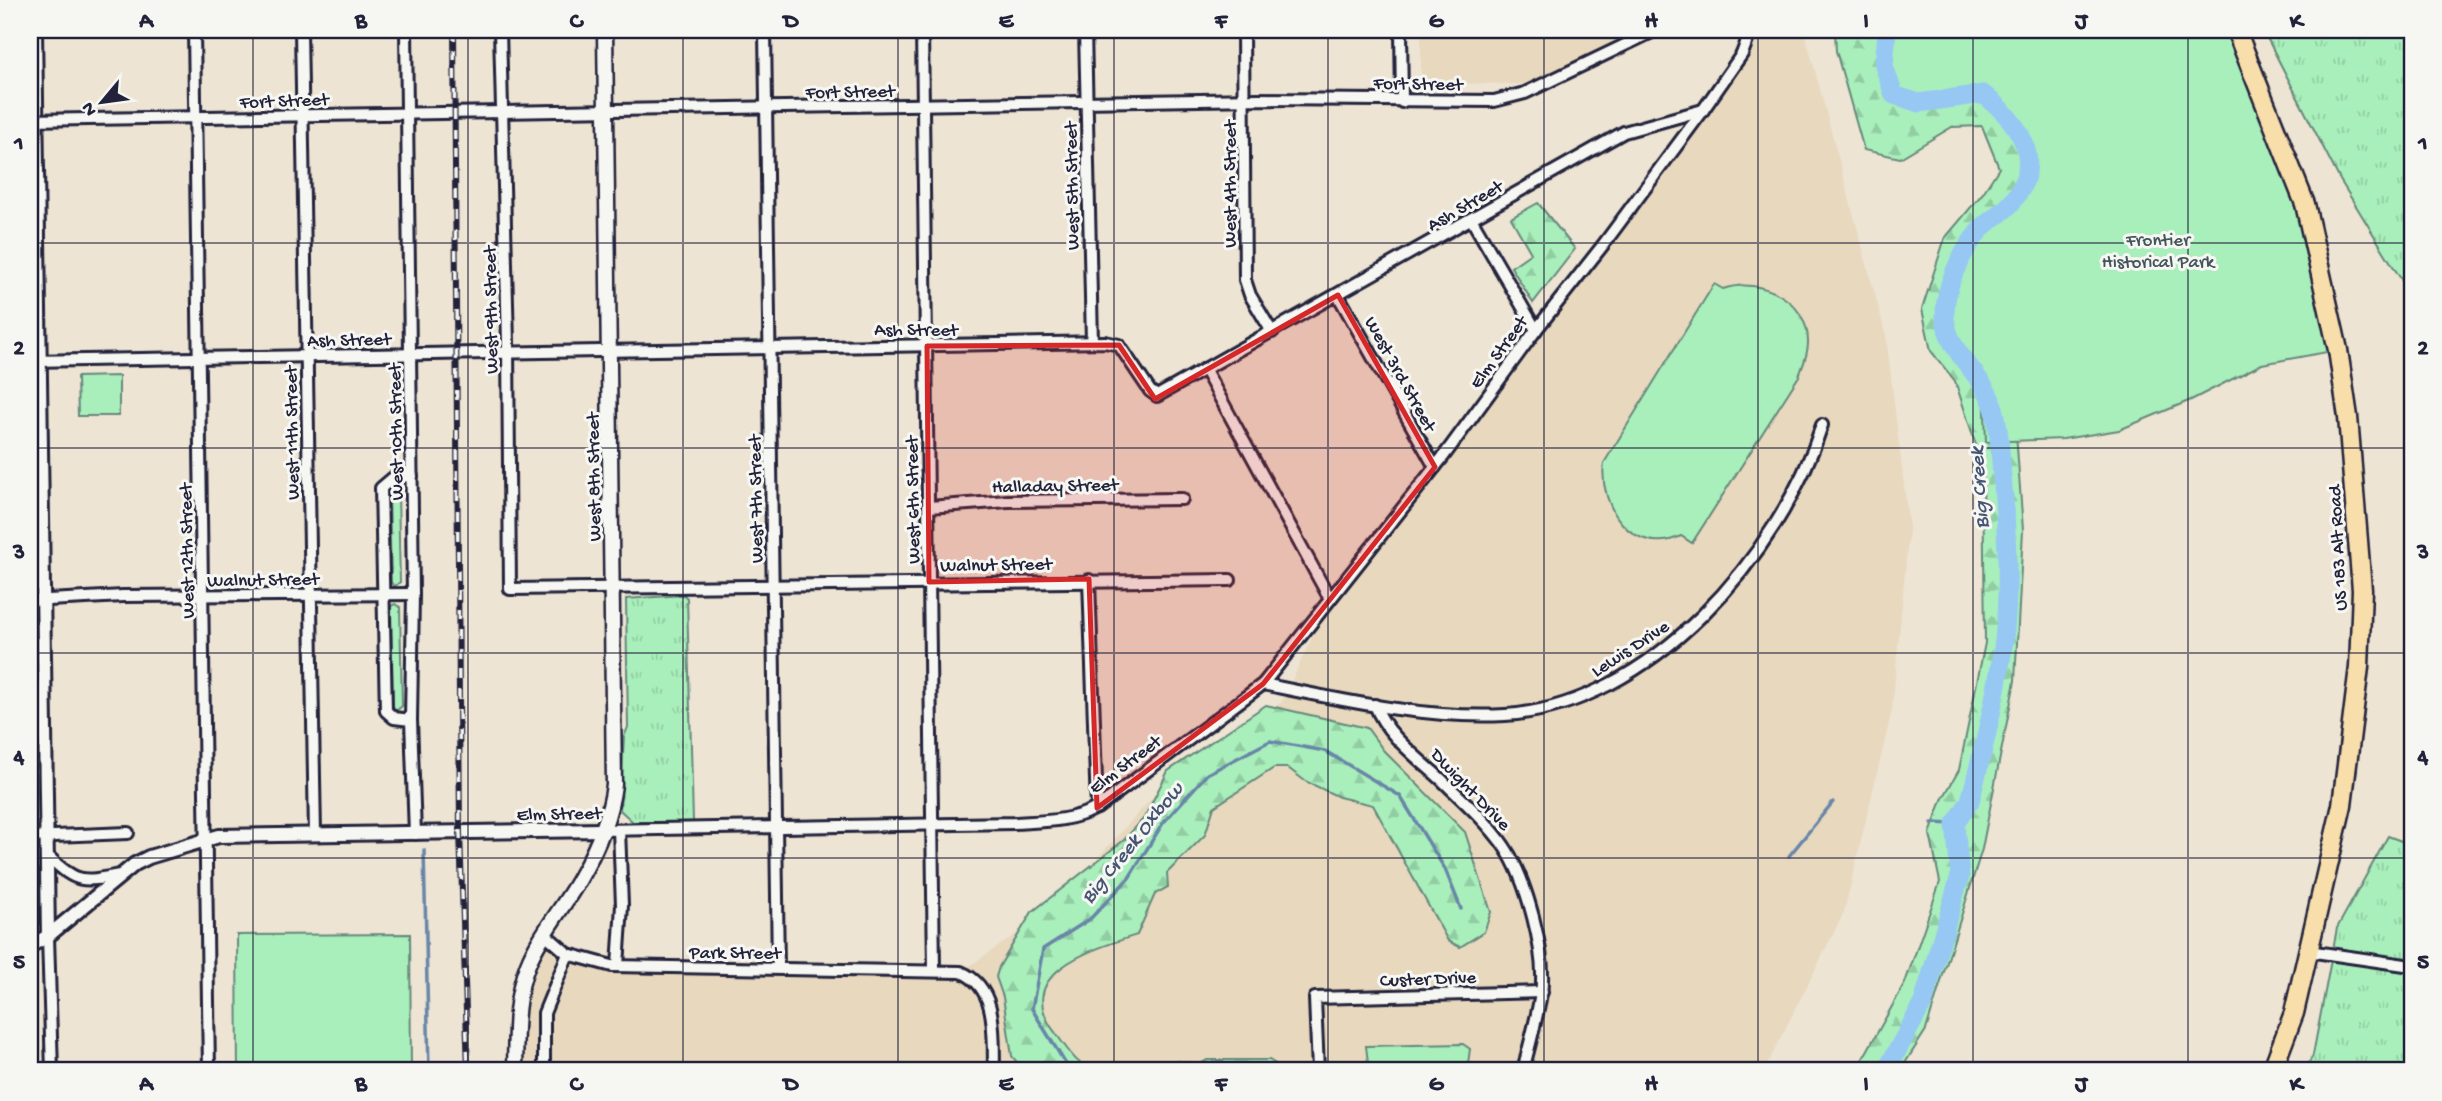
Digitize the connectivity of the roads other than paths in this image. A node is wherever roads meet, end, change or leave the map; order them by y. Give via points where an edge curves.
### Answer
1 (35, 30) edge
2 (194, 30) edge
3 (301, 30) edge
4 (406, 30) edge
5 (500, 30) edge
6 (605, 30) edge
7 (765, 30) edge
8 (922, 30) edge
9 (1085, 30) edge
10 (1243, 30) edge
11 (1401, 30) edge
12 (1656, 30) edge
13 (1751, 30) edge
14 (2236, 30) edge
15 (1246, 99) junction
16 (1402, 102) junction
17 (1085, 103) junction
18 (923, 106) junction
19 (765, 109) junction
20 (1703, 110) junction
21 (606, 111) junction
22 (501, 114) junction
23 (303, 115) junction
24 (407, 115) junction
25 (195, 119) junction
26 (33, 120) edge
27 (1472, 220) junction
28 (1338, 295) junction
29 (1536, 330) junction
30 (1272, 332) junction
31 (1092, 342) junction
32 (927, 346) junction
33 (769, 348) junction
34 (609, 351) junction
35 (508, 354) junction
36 (306, 355) junction
37 (411, 355) junction
38 (199, 356) junction
39 (35, 361) edge
40 (1205, 370) junction
41 (1822, 425) dead end
42 (1435, 467) junction
43 (412, 476) junction
44 (1182, 499) dead end
45 (929, 507) junction
46 (1089, 580) junction
47 (1230, 580) dead end
48 (929, 582) junction
49 (772, 586) junction
50 (612, 588) junction
51 (510, 589) joint
52 (383, 593) junction
53 (413, 594) junction
54 (310, 595) junction
55 (203, 596) junction
56 (43, 599) junction
57 (1330, 599) junction
58 (30, 601) edge
59 (1263, 684) junction
60 (1376, 705) junction
61 (411, 720) junction
62 (1097, 808) junction
63 (932, 823) junction
64 (776, 825) junction
65 (602, 830) junction
66 (619, 830) junction
67 (128, 833) dead end
68 (415, 834) junction
69 (315, 835) junction
70 (49, 836) junction
71 (30, 837) edge
72 (205, 839) junction
73 (49, 857) junction
74 (120, 875) junction
75 (545, 934) junction
76 (48, 936) junction
77 (30, 946) edge
78 (2308, 951) junction
79 (568, 954) junction
80 (618, 966) junction
81 (2412, 966) edge
82 (778, 968) junction
83 (934, 970) junction
84 (1542, 992) junction
85 (52, 1071) edge
86 (209, 1071) edge
87 (515, 1071) edge
88 (544, 1071) edge
89 (994, 1071) edge
90 (1318, 1071) edge
91 (1523, 1071) edge
92 (2272, 1071) edge

1 - 26 street
2 - 25 street, West 12th Street
3 - 23 street, West 11th Street
4 - 24 street, West 10th Street
5 - 22 street, West 9th Street
6 - 21 main road, West 8th Street
7 - 19 street, West 7th Street
8 - 18 street, West 6th Street
9 - 17 street, West 5th Street
10 - 15 street, West 4th Street
11 - 16 street
12 - 16 street, Fort Street via 1525,93 1494,101
13 - 20 street, Elm Street
14 - 78 highway, US 183 Alt Road via 2305,204 2338,350 2362,590 2351,747
15 - 16 street, Fort Street via 1388,98
15 - 17 street, Fort Street
15 - 30 street, West 4th Street via 1245,280
17 - 18 street, Fort Street
17 - 31 street, West 5th Street
18 - 19 street, Fort Street
18 - 32 street, West 6th Street
19 - 21 street, Fort Street
19 - 33 street, West 7th Street
20 - 27 street, Ash Street via 1624,132
20 - 29 street, Elm Street
21 - 22 street, Fort Street
21 - 34 main road, West 8th Street
22 - 24 street, Fort Street
22 - 35 street, West 9th Street
23 - 24 street, Fort Street
23 - 25 street, Fort Street
23 - 36 street, West 11th Street
24 - 37 street, West 10th Street
25 - 26 street, Fort Street
25 - 38 street, West 12th Street
26 - 39 street
27 - 28 street, Ash Street
27 - 29 street
28 - 30 street, Ash Street
28 - 42 street, West 3rd Street
29 - 42 street, Elm Street
30 - 40 street, Ash Street
31 - 32 street, Ash Street
31 - 40 street, Ash Street via 1118,345 1157,396
32 - 33 street, Ash Street
32 - 45 street, West 6th Street
33 - 34 street, Ash Street
33 - 49 street, West 7th Street
34 - 35 street, Ash Street
34 - 50 main road, West 8th Street
35 - 37 street, Ash Street
35 - 51 street, West 9th Street
36 - 37 street, Ash Street
36 - 38 street, Ash Street
36 - 54 street, West 11th Street
37 - 43 street, West 10th Street
38 - 39 street, Ash Street
38 - 55 street, West 12th Street
39 - 56 street
40 - 57 street
41 - 60 street, Lewis Drive via 1811,457 1776,518 1718,601 1622,676 1578,699 1508,715
42 - 57 street, Elm Street
43 - 52 street via 394,477 381,488
43 - 53 street, West 10th Street
44 - 45 street, Halladay Street via 1008,501
45 - 48 street, West 6th Street
46 - 47 street, Walnut Street
46 - 48 street, Walnut Street
46 - 62 street
48 - 49 street, Walnut Street
48 - 63 street, West 6th Street
49 - 50 street, Walnut Street
49 - 64 street, West 7th Street
50 - 51 street, Walnut Street
50 - 65 main road, West 8th Street via 614,785
52 - 53 street, Walnut Street
52 - 54 street, Walnut Street
52 - 61 street via 386,711 394,718
53 - 61 street, West 10th Street
54 - 55 street, Walnut Street
54 - 69 street, West 11th Street
55 - 56 street, Walnut Street
55 - 72 street, West 12th Street
56 - 58 street, Walnut Street
56 - 70 street
57 - 59 street, Elm Street
59 - 60 street, Lewis Drive
59 - 62 street, Elm Street
60 - 84 street, Dwight Drive via 1398,738 1504,846 1531,912
61 - 68 street, West 10th Street
62 - 63 street, Elm Street via 1061,821
63 - 64 street, Elm Street
63 - 83 street, West 6th Street
64 - 66 street, Elm Street
64 - 82 street, West 7th Street
65 - 66 street, Elm Street
65 - 68 street, Elm Street
65 - 75 main road, West 8th Street via 581,876
66 - 80 street via 622,905
67 - 70 street
68 - 69 street, Elm Street
69 - 72 street, Elm Street
70 - 71 street
70 - 73 street
72 - 74 street, Elm Street via 149,856
72 - 86 street, West 12th Street
73 - 74 street via 71,878 85,881
73 - 76 street
74 - 76 street, Elm Street
75 - 79 street, Park Street
75 - 87 main road, West 8th Street via 528,964 516,1007
76 - 77 street, Elm Street
76 - 85 street
78 - 81 street
78 - 92 highway, US 183 Alt Road via 2294,1013
79 - 80 street, Park Street
79 - 88 street via 544,1013
80 - 82 street, Park Street
82 - 83 street, Park Street
83 - 89 street, Park Street via 961,972 983,986 993,1028
84 - 90 street, Custer Drive via 1315,998
84 - 91 street, Dwight Drive

